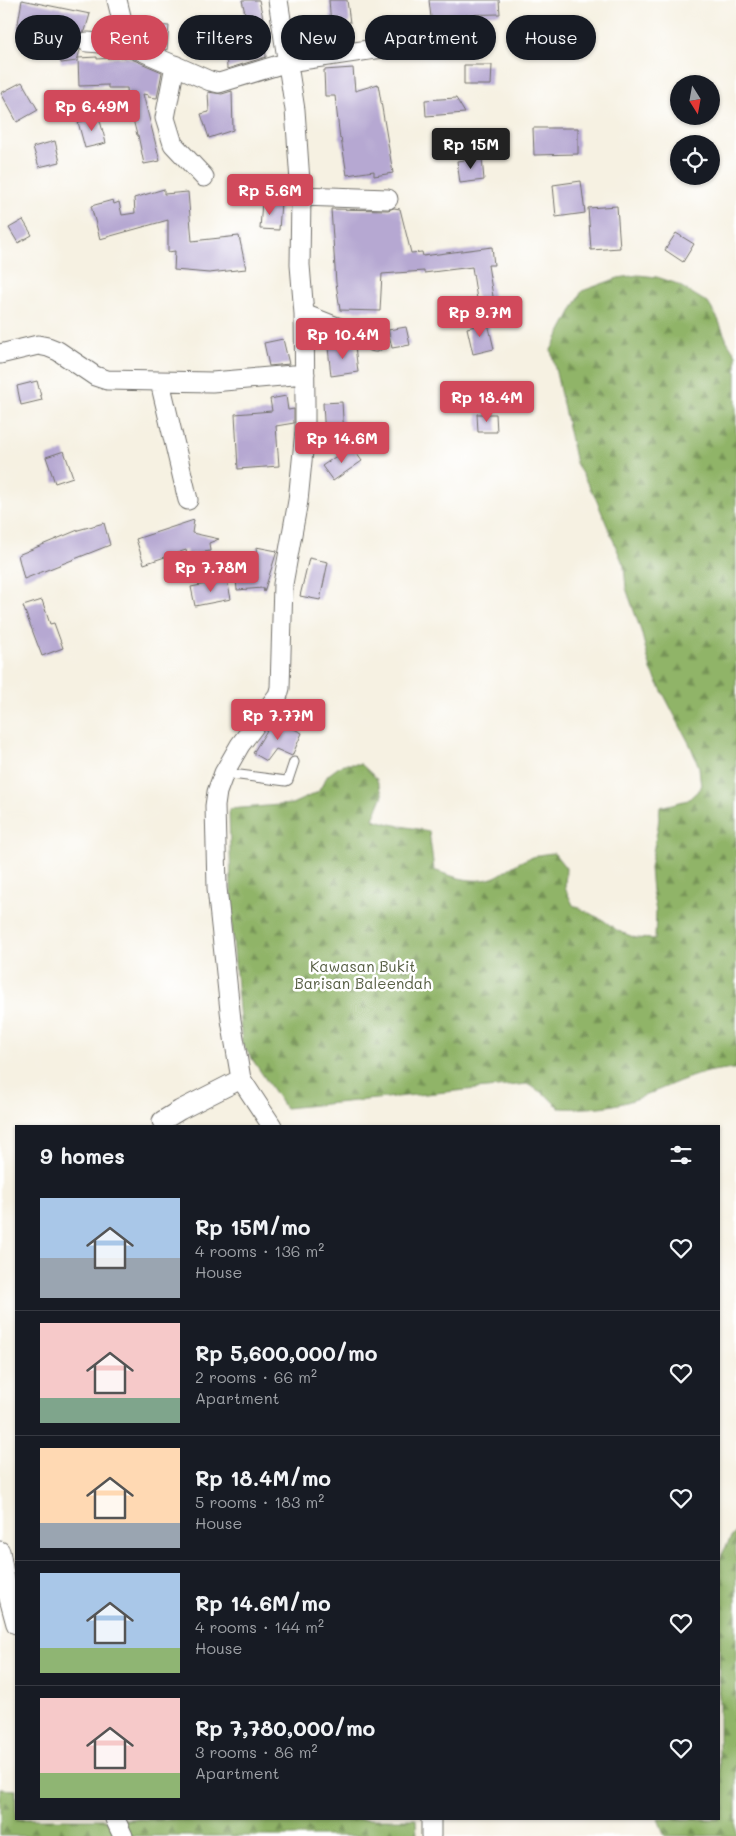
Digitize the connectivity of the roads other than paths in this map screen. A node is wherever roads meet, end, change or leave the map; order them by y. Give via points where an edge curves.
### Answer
1 (117, 0) edge
2 (278, 0) edge
3 (121, 15) edge
4 (87, 42) dead end
5 (91, 42) edge
6 (365, 51) edge
7 (163, 60) edge
8 (288, 62) junction
9 (175, 65) junction
10 (204, 177) dead end
11 (301, 196) junction
12 (388, 199) dead end
13 (304, 314) junction
14 (375, 342) dead end
15 (0, 354) edge
16 (305, 374) junction
17 (160, 382) junction
18 (188, 500) dead end
19 (294, 762) dead end
20 (224, 773) junction
21 (241, 1079) junction
22 (162, 1121) dead end
23 (271, 1125) edge
24 (0, 1551) edge
25 (15, 1620) edge
26 (115, 1820) edge
27 (431, 1820) edge
28 (123, 1836) edge
29 (431, 1836) edge

1 - 3 street
2 - 8 street
4 - 5 street
6 - 8 street
7 - 9 street
8 - 9 street via 220,83
8 - 11 street
9 - 10 street via 165,118 172,144
11 - 12 street
11 - 13 street via 300,265
13 - 14 street
13 - 16 street
15 - 17 street via 38,345 58,351 95,376 107,380
16 - 17 street via 212,382
16 - 20 street via 305,431 298,501 283,584 280,688
17 - 18 street
19 - 20 lane via 286,781
20 - 21 street via 215,806 217,888 231,1020
21 - 22 street
21 - 23 street
24 - 25 street
26 - 28 street
27 - 29 street

